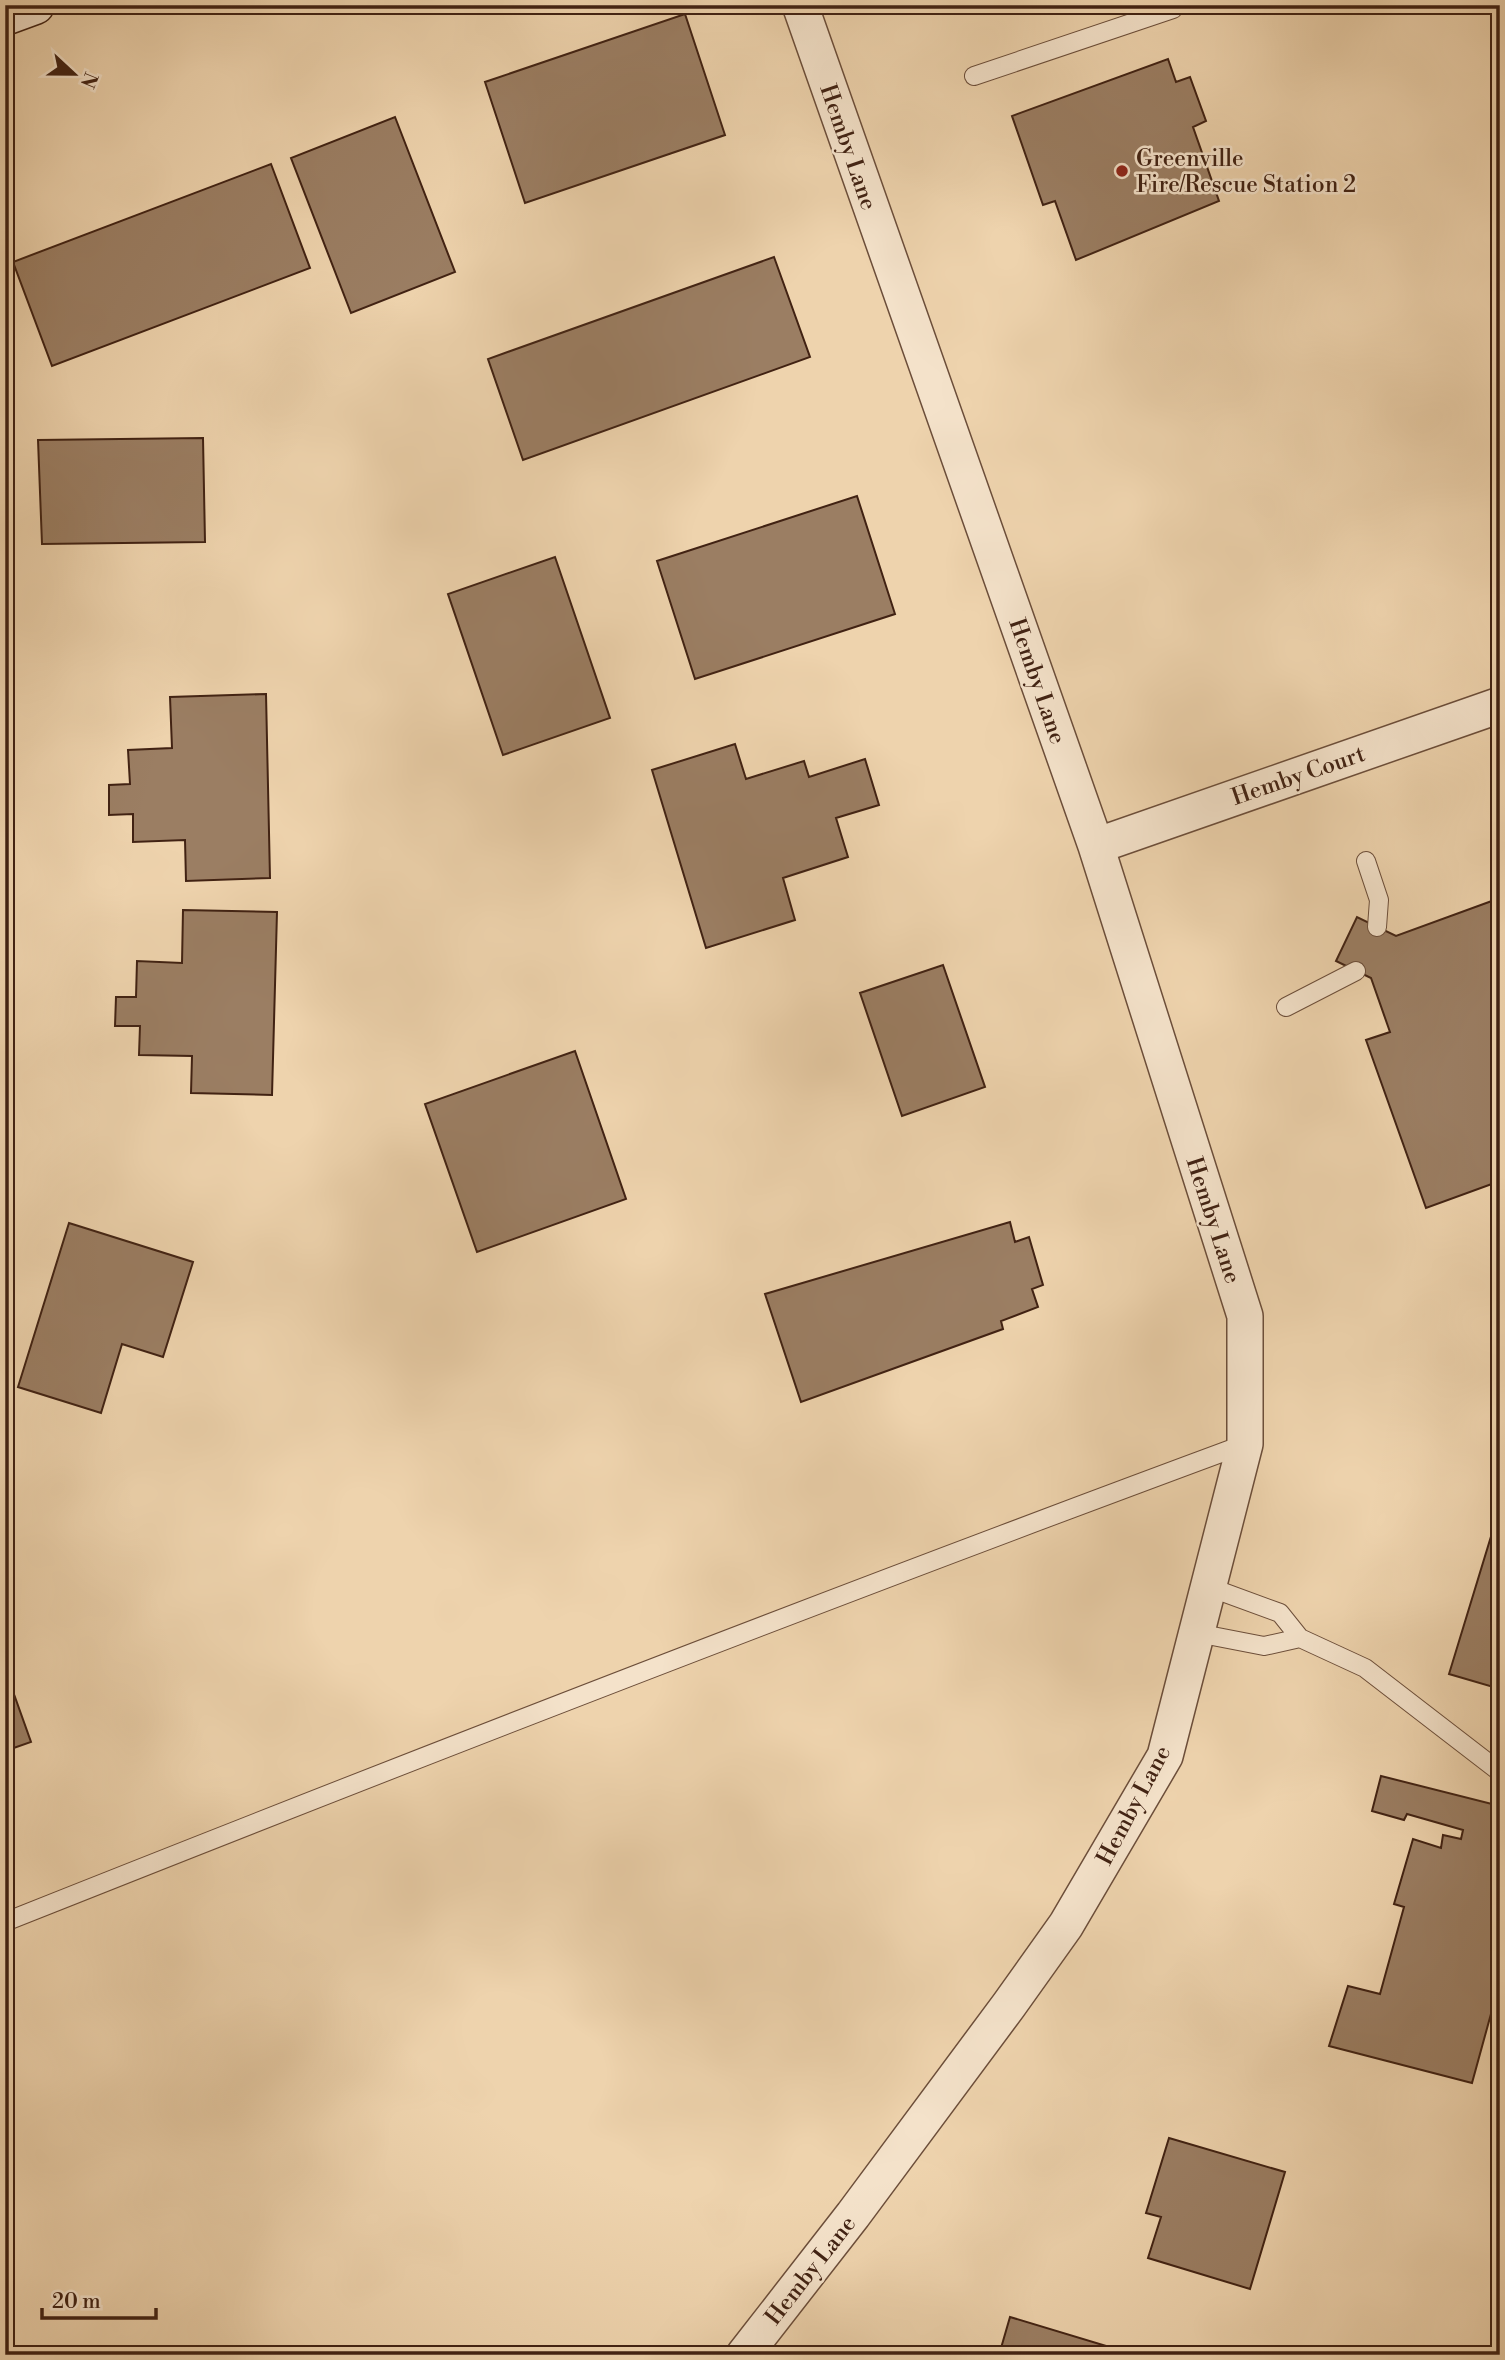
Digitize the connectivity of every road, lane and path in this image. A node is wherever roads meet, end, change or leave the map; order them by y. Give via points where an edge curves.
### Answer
1 (35, 5) edge
2 (800, 5) edge
3 (1176, 5) edge
4 (5, 16) edge
5 (974, 76) dead end
6 (1500, 705) edge
7 (1096, 846) junction
8 (1366, 861) dead end
9 (1377, 927) dead end
10 (1356, 971) dead end
11 (1286, 1007) dead end
12 (1245, 1444) junction
13 (1209, 1587) junction
14 (1197, 1633) junction
15 (1300, 1638) junction
16 (1500, 1772) edge
17 (5, 1922) edge
18 (744, 2355) edge

1 - 4 main road
2 - 7 street, Hemby Lane
3 - 5 lane
6 - 7 street, Hemby Court
7 - 12 street, Hemby Lane via 1245,1316
8 - 9 lane via 1379,900
10 - 11 lane
12 - 13 street, Hemby Lane
12 - 17 lane via 423,1756
13 - 14 street, Hemby Lane
13 - 15 lane via 1280,1614
14 - 15 lane via 1265,1646
14 - 18 street, Hemby Lane via 1165,1756 1066,1925
15 - 16 lane via 1365,1668

